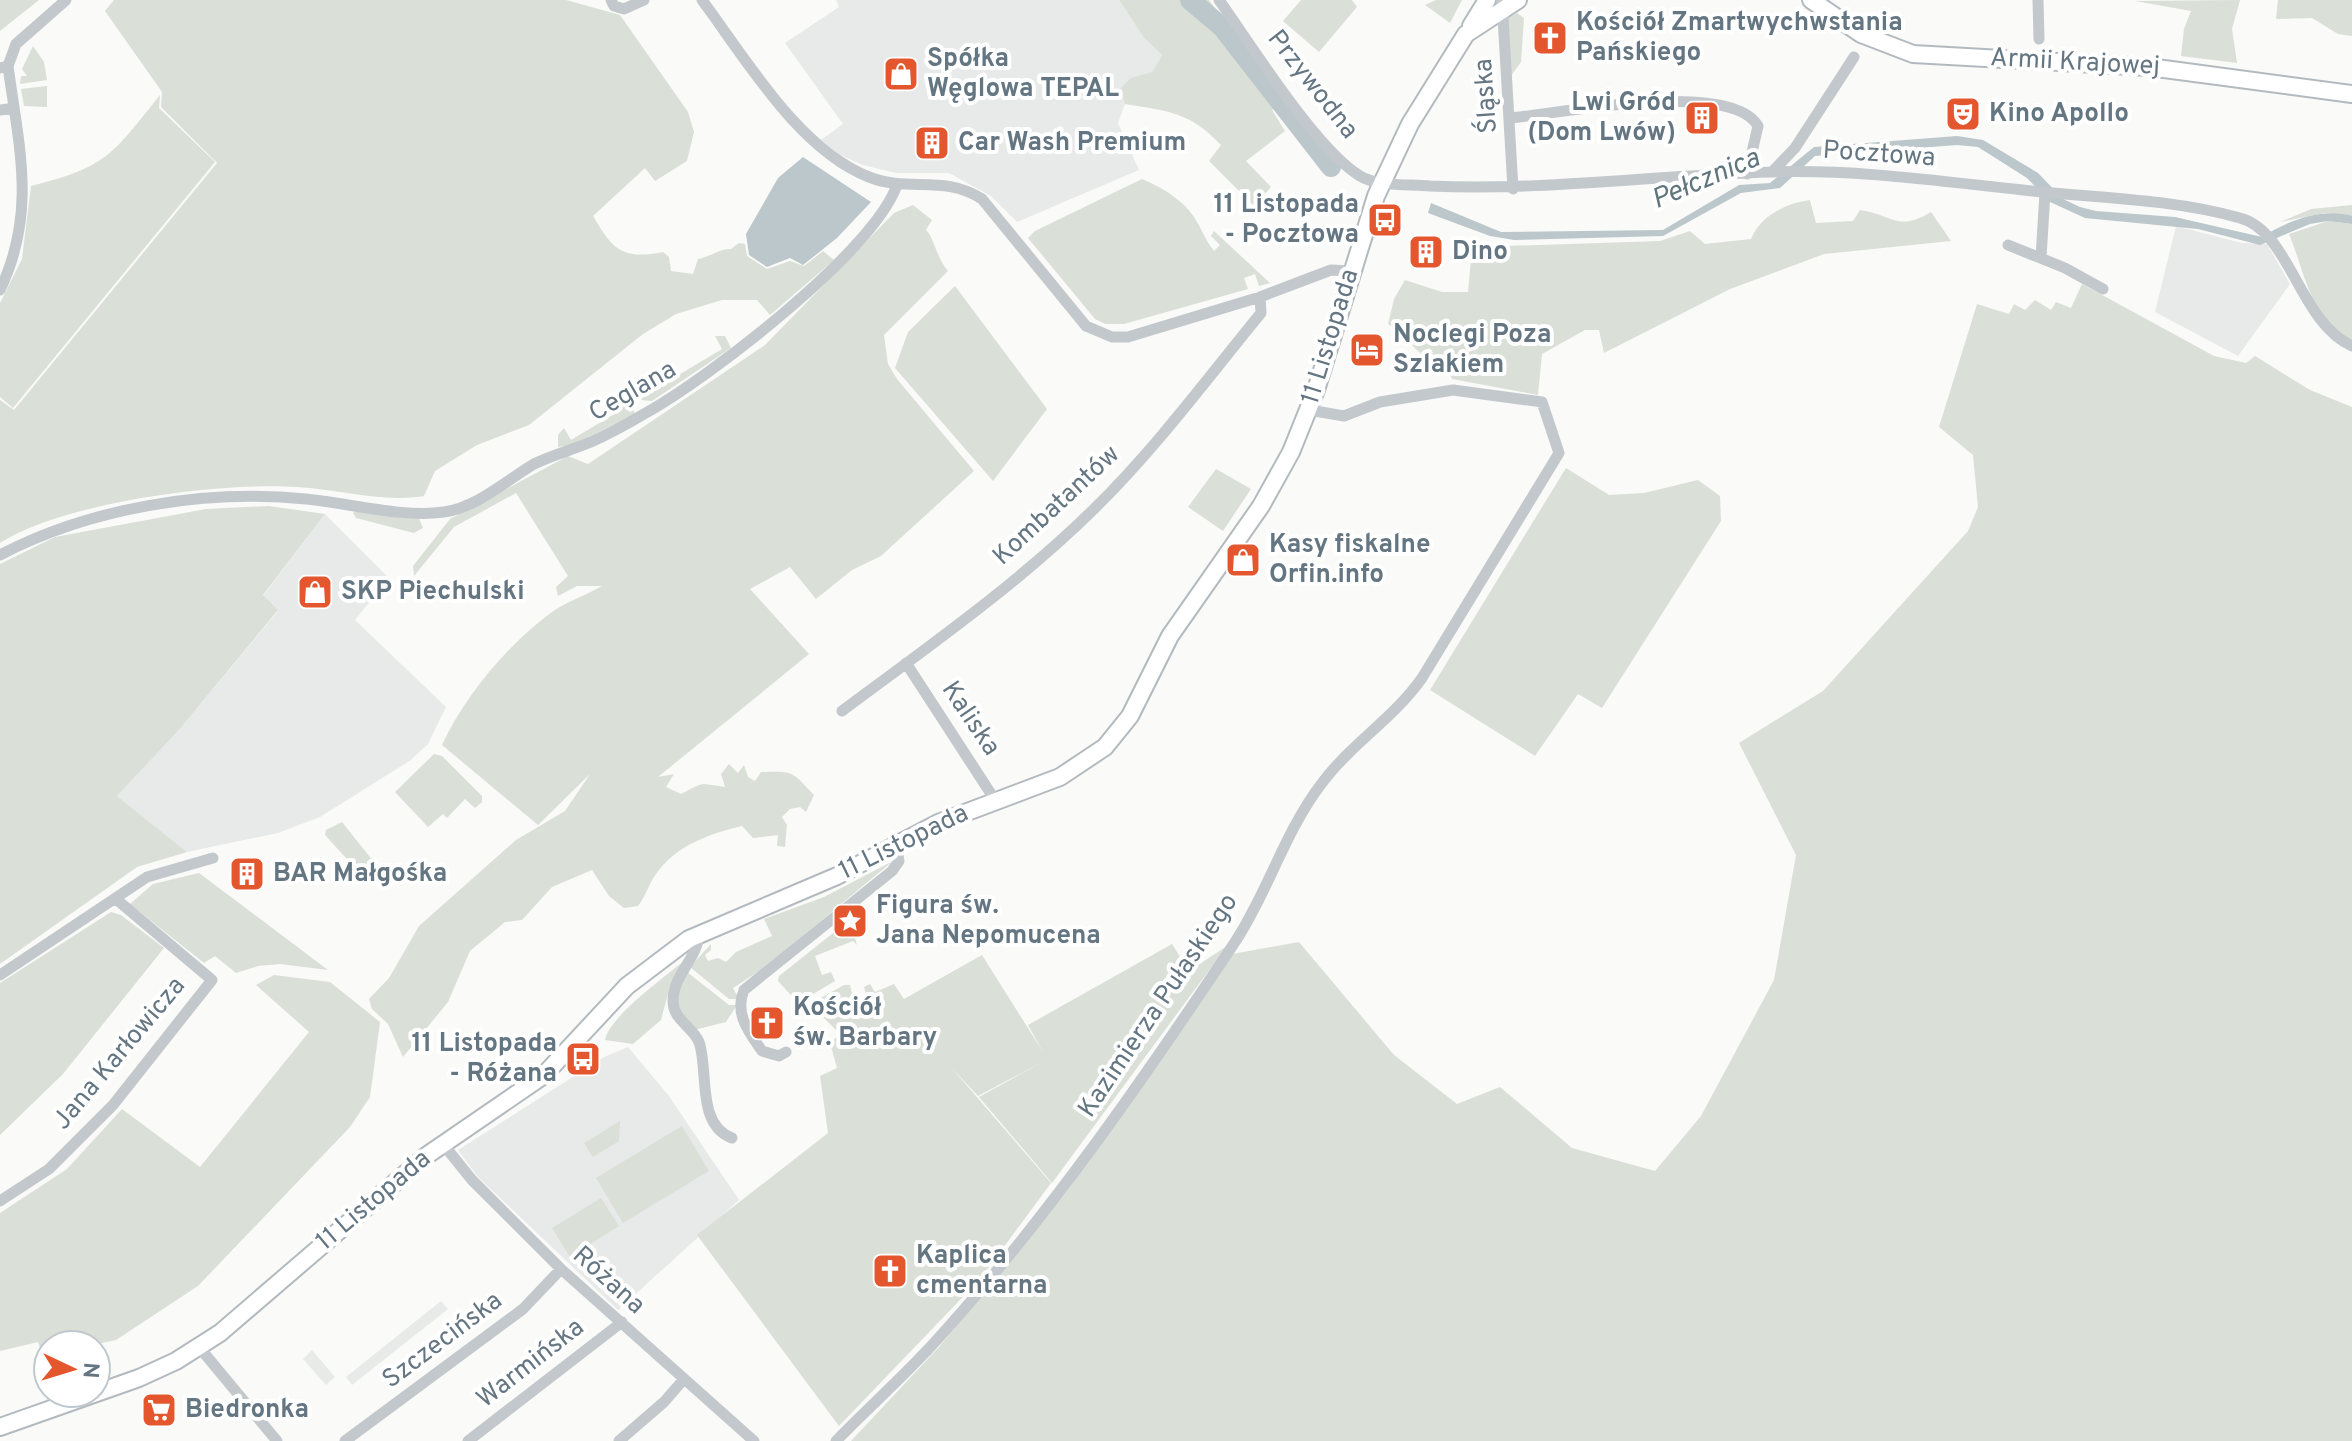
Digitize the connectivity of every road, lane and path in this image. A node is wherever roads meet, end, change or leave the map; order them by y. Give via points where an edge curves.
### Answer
1 (66, 0) edge
2 (611, 0) edge
3 (644, 0) edge
4 (702, 0) edge
5 (1219, 0) edge
6 (1811, 0) edge
7 (2038, 0) edge
8 (1502, 2) edge
9 (2039, 39) dead end
10 (1854, 57) dead end
11 (4, 67) edge
12 (2352, 94) edge
13 (14, 108) junction
14 (0, 110) edge
15 (1511, 118) junction
16 (1774, 172) junction
17 (1747, 174) junction
18 (1382, 182) junction
19 (897, 185) junction
20 (1513, 189) junction
21 (2041, 196) junction
22 (2008, 245) dead end
23 (2041, 258) junction
24 (1352, 271) junction
25 (2103, 289) dead end
26 (0, 290) edge
27 (1260, 297) junction
28 (2352, 346) edge
29 (1309, 410) junction
30 (0, 555) edge
31 (906, 663) junction
32 (842, 711) dead end
33 (995, 800) junction
34 (896, 844) junction
35 (213, 858) dead end
36 (116, 899) junction
37 (699, 933) junction
38 (0, 975) edge
39 (786, 1052) dead end
40 (732, 1138) dead end
41 (443, 1144) junction
42 (0, 1201) edge
43 (561, 1269) junction
44 (622, 1322) junction
45 (199, 1347) junction
46 (684, 1379) junction
47 (0, 1427) edge
48 (277, 1441) edge
49 (345, 1441) edge
50 (468, 1441) edge
51 (619, 1441) edge
52 (754, 1441) edge
53 (836, 1441) edge

1 - 11 street via 16,44
2 - 3 street via 624,9
4 - 19 street via 764,85 819,146 869,177
5 - 18 street, Przywodna via 1333,151 1361,177
6 - 12 main road, Armii Krajowej via 1861,34 1913,54 2149,67
7 - 9 street
8 - 15 street, Śląska
8 - 18 main road, 11 Listopada via 1466,34
10 - 16 street
11 - 13 street
13 - 14 street
13 - 26 street via 24,213 17,252
15 - 17 street via 1655,100 1720,104 1740,109 1758,126
15 - 20 street, Śląska
16 - 17 street, Pocztowa
16 - 21 street, Pocztowa via 1856,173
17 - 20 street, Pocztowa
18 - 20 street, Pocztowa
18 - 24 main road, 11 Listopada
19 - 27 street via 941,183 965,188 982,199 1086,326 1099,333 1128,337
19 - 30 street, Ceglana via 889,206 833,266 747,345 647,413 537,463 448,512 243,496 76,522
21 - 23 street
21 - 28 street, Pocztowa via 2143,201 2241,218 2274,243 2319,318
22 - 23 street
23 - 25 street
24 - 27 street via 1331,270
24 - 29 main road, 11 Listopada
27 - 31 street, Kombatantów via 1261,313 1124,479 1050,549
29 - 33 main road, 11 Listopada via 1274,484 1174,629 1122,728 1075,770
29 - 53 street, Kazimierza Pułaskiego via 1344,416 1380,402 1453,390 1543,403 1559,453 1422,678 1402,706 1321,783 1237,938 1056,1197 934,1343
31 - 32 street, Kombatantów
31 - 33 street, Kaliska
33 - 34 main road, 11 Listopada
34 - 37 main road, 11 Listopada via 801,892
34 - 39 street via 899,861 877,886 744,990 741,1015 762,1051 779,1056
35 - 36 street via 147,877
36 - 38 street
36 - 42 street, Jana Karłowicza via 212,980 113,1105 49,1169
37 - 40 street via 699,950 675,987 673,1003 698,1041 709,1109 724,1136
37 - 41 main road, 11 Listopada via 627,986 544,1075
41 - 43 street, Różana
41 - 45 main road, 11 Listopada
43 - 44 street, Różana
43 - 49 street, Szczecińska via 523,1309
44 - 46 street, Różana
44 - 50 street, Warmińska
45 - 47 main road, 11 Listopada via 139,1378
45 - 48 street
46 - 51 street
46 - 52 street, Różana

